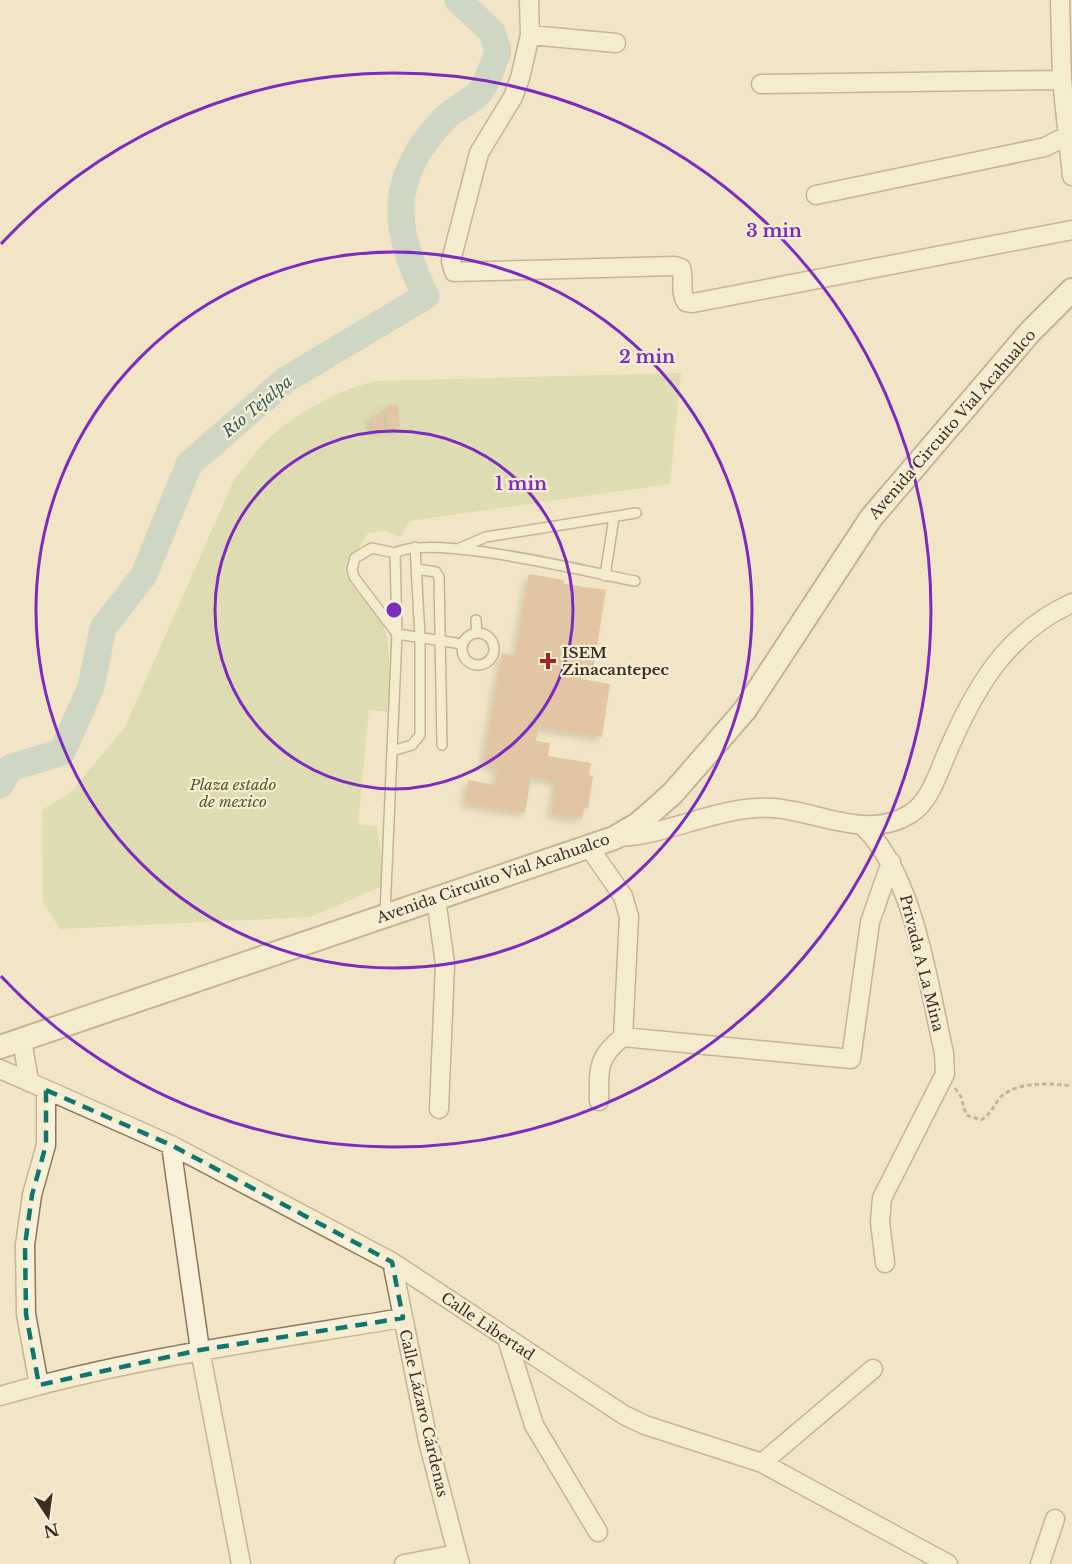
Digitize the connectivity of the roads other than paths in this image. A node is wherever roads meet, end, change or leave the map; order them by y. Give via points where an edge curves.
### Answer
1 (529, 0) edge
2 (1060, 0) edge
3 (530, 35) junction
4 (616, 44) dead end
5 (1062, 80) junction
6 (761, 84) dead end
7 (1071, 133) edge
8 (1072, 176) edge
9 (816, 195) dead end
10 (1072, 230) edge
11 (1072, 290) edge
12 (636, 513) dead end
13 (614, 517) junction
14 (415, 547) junction
15 (460, 548) junction
16 (394, 553) junction
17 (417, 569) junction
18 (605, 576) junction
19 (635, 581) dead end
20 (1072, 603) edge
21 (476, 620) dead end
22 (477, 633) junction
23 (397, 634) junction
24 (420, 637) junction
25 (440, 640) junction
26 (462, 644) junction
27 (442, 745) dead end
28 (392, 751) junction
29 (864, 827) junction
30 (614, 838) junction
31 (588, 846) junction
32 (891, 862) junction
33 (436, 899) junction
34 (385, 916) junction
35 (623, 1037) junction
36 (22, 1040) junction
37 (0, 1047) edge
38 (0, 1069) edge
39 (28, 1081) junction
40 (46, 1090) junction
41 (599, 1101) dead end
42 (439, 1109) dead end
43 (171, 1145) junction
44 (392, 1262) junction
45 (885, 1263) dead end
46 (403, 1318) junction
47 (507, 1339) junction
48 (200, 1350) junction
49 (873, 1369) dead end
50 (39, 1385) junction
51 (0, 1396) edge
52 (762, 1463) junction
53 (1055, 1519) dead end
54 (598, 1532) dead end
55 (458, 1559) edge
56 (241, 1564) edge
57 (404, 1564) edge
58 (948, 1564) edge
59 (1040, 1564) edge

1 - 3 street
2 - 5 street
3 - 4 street
3 - 10 street via 513,97 479,153 451,261 454,272 675,266 683,274 682,295 686,302 693,303
5 - 6 street
5 - 7 street
7 - 8 street
7 - 9 street via 1045,147
11 - 30 street, Avenida Circuito Vial Acahualco via 1030,332 884,502 738,718 673,793 638,824
12 - 13 lane
13 - 15 lane via 486,537
13 - 18 lane
14 - 15 lane
14 - 16 lane
14 - 17 lane
15 - 18 lane
16 - 23 lane
16 - 23 lane via 380,548 365,550 355,558 352,568 354,577
17 - 24 lane
17 - 25 lane via 436,572 439,577
18 - 19 lane
20 - 29 street via 1030,627 994,664 978,687 922,803 901,819
21 - 22 lane
22 - 26 lane
22 - 26 lane via 492,640 494,651 489,661 478,665 469,662 462,654
23 - 24 lane
23 - 28 lane
24 - 25 lane
24 - 28 lane via 420,735 412,745
25 - 26 lane
25 - 27 lane
28 - 34 lane
29 - 30 street via 769,808 722,814
29 - 32 street, Privada A La Mina
30 - 31 street, Avenida Circuito Vial Acahualco
31 - 33 street, Avenida Circuito Vial Acahualco
31 - 35 street via 623,896 629,917
32 - 35 street via 870,922 851,1059
32 - 45 street, Privada A La Mina via 907,903 944,1053 945,1074 882,1198 880,1222
33 - 34 street, Avenida Circuito Vial Acahualco
33 - 42 street via 445,964
34 - 36 street, Avenida Circuito Vial Acahualco
35 - 41 street via 599,1063
36 - 37 street, Avenida Circuito Vial Acahualco
36 - 39 street
38 - 39 street, Calle Libertad
39 - 40 street, Calle Libertad
40 - 43 street, Calle Libertad
40 - 50 street via 46,1145 32,1195 24,1256 26,1314
43 - 44 street, Calle Libertad
43 - 48 street
44 - 46 street, Calle Lázaro Cárdenas
44 - 47 street, Calle Libertad
46 - 48 street
46 - 55 street, Calle Lázaro Cárdenas
47 - 52 street, Calle Libertad via 624,1415
47 - 54 street via 534,1425
48 - 50 street
48 - 56 street
49 - 52 street
50 - 51 street
52 - 58 street, Calle Libertad
53 - 59 street
55 - 57 street

